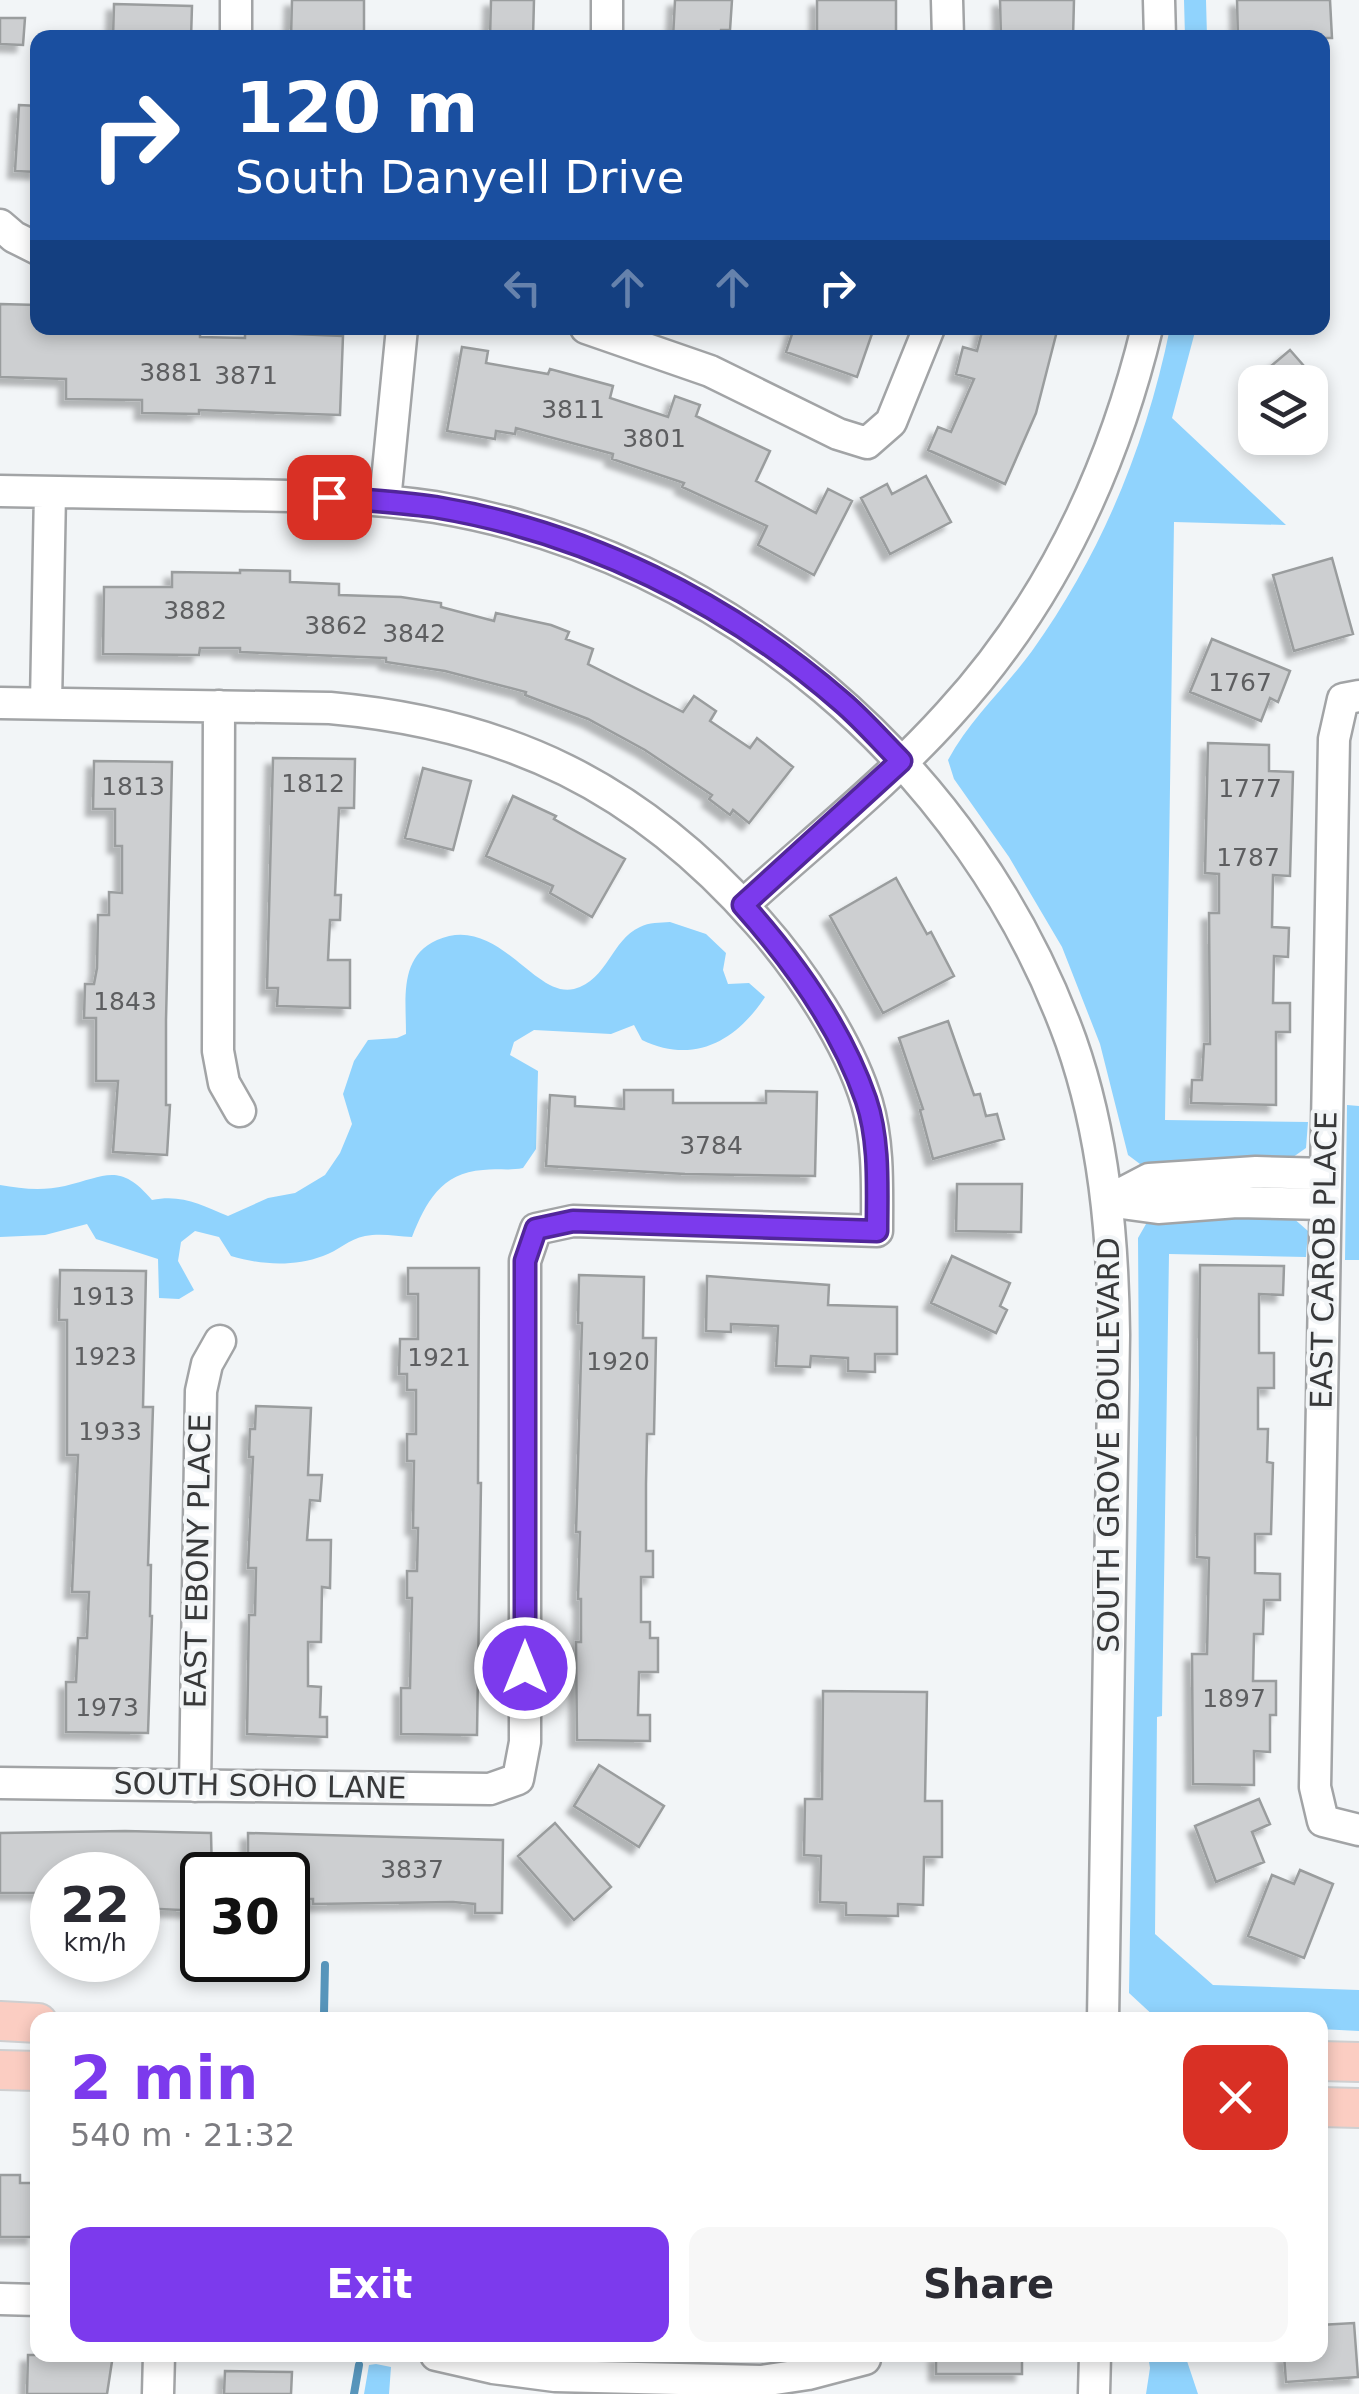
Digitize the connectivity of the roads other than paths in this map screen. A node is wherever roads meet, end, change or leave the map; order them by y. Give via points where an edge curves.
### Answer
1 (236, 0) edge
2 (607, 0) edge
3 (947, 0) edge
4 (1159, 0) edge
5 (236, 30) edge
6 (606, 30) edge
7 (948, 30) edge
8 (1160, 30) edge
9 (0, 225) edge
10 (30, 244) edge
11 (401, 335) edge
12 (607, 335) edge
13 (926, 335) edge
14 (1145, 335) edge
15 (0, 491) edge
16 (50, 492) junction
17 (386, 502) junction
18 (1351, 698) edge
19 (0, 703) edge
20 (46, 703) junction
21 (219, 706) junction
22 (901, 761) junction
23 (743, 905) junction
24 (240, 1111) dead end
25 (1326, 1189) junction
26 (1107, 1200) junction
27 (220, 1341) dead end
28 (0, 1783) edge
29 (195, 1786) junction
30 (1359, 1830) edge
31 (1103, 2012) edge
32 (0, 2022) edge
33 (30, 2022) edge
34 (1328, 2061) edge
35 (1359, 2062) edge
36 (0, 2070) edge
37 (30, 2071) edge
38 (1328, 2107) edge
39 (1359, 2108) edge
40 (0, 2299) edge
41 (30, 2300) edge
42 (159, 2362) edge
43 (467, 2362) edge
44 (854, 2362) edge
45 (1096, 2362) edge
46 (555, 2385) edge
47 (158, 2394) edge
48 (1094, 2394) edge

1 - 5 street
2 - 6 street
3 - 7 street
4 - 8 street
9 - 10 street
11 - 17 street
12 - 13 street via 710,370 867,443 891,422
14 - 22 street via 1094,496 1061,560 994,661
15 - 16 street, SOUTH GROVE BOULEVARD
16 - 17 street, SOUTH GROVE BOULEVARD
16 - 20 street
17 - 22 street, SOUTH GROVE BOULEVARD via 501,522 668,584 778,650
18 - 25 street, EAST CAROB PLACE via 1334,739
19 - 20 street
20 - 21 street
21 - 23 street via 383,712 508,744 621,799 687,849
21 - 24 street via 218,1051 224,1084
22 - 23 street
22 - 26 street, SOUTH GROVE BOULEVARD via 994,880 1048,984 1088,1097
23 - 29 street, SOUTH SOHO LANE via 790,958 867,1103 877,1231 573,1221 536,1229 525,1261 525,1742 518,1779 490,1789
25 - 26 street via 1237,1172 1149,1179
25 - 30 street, EAST CAROB PLACE via 1315,1786 1323,1821
26 - 31 street, SOUTH GROVE BOULEVARD via 1114,1335
27 - 29 street, EAST EBONY PLACE via 200,1391
28 - 29 street, SOUTH SOHO LANE
32 - 33 main road
34 - 35 main road
36 - 37 main road
38 - 39 main road
40 - 41 street
42 - 47 street
43 - 46 street
44 - 46 street via 761,2381
45 - 48 street

